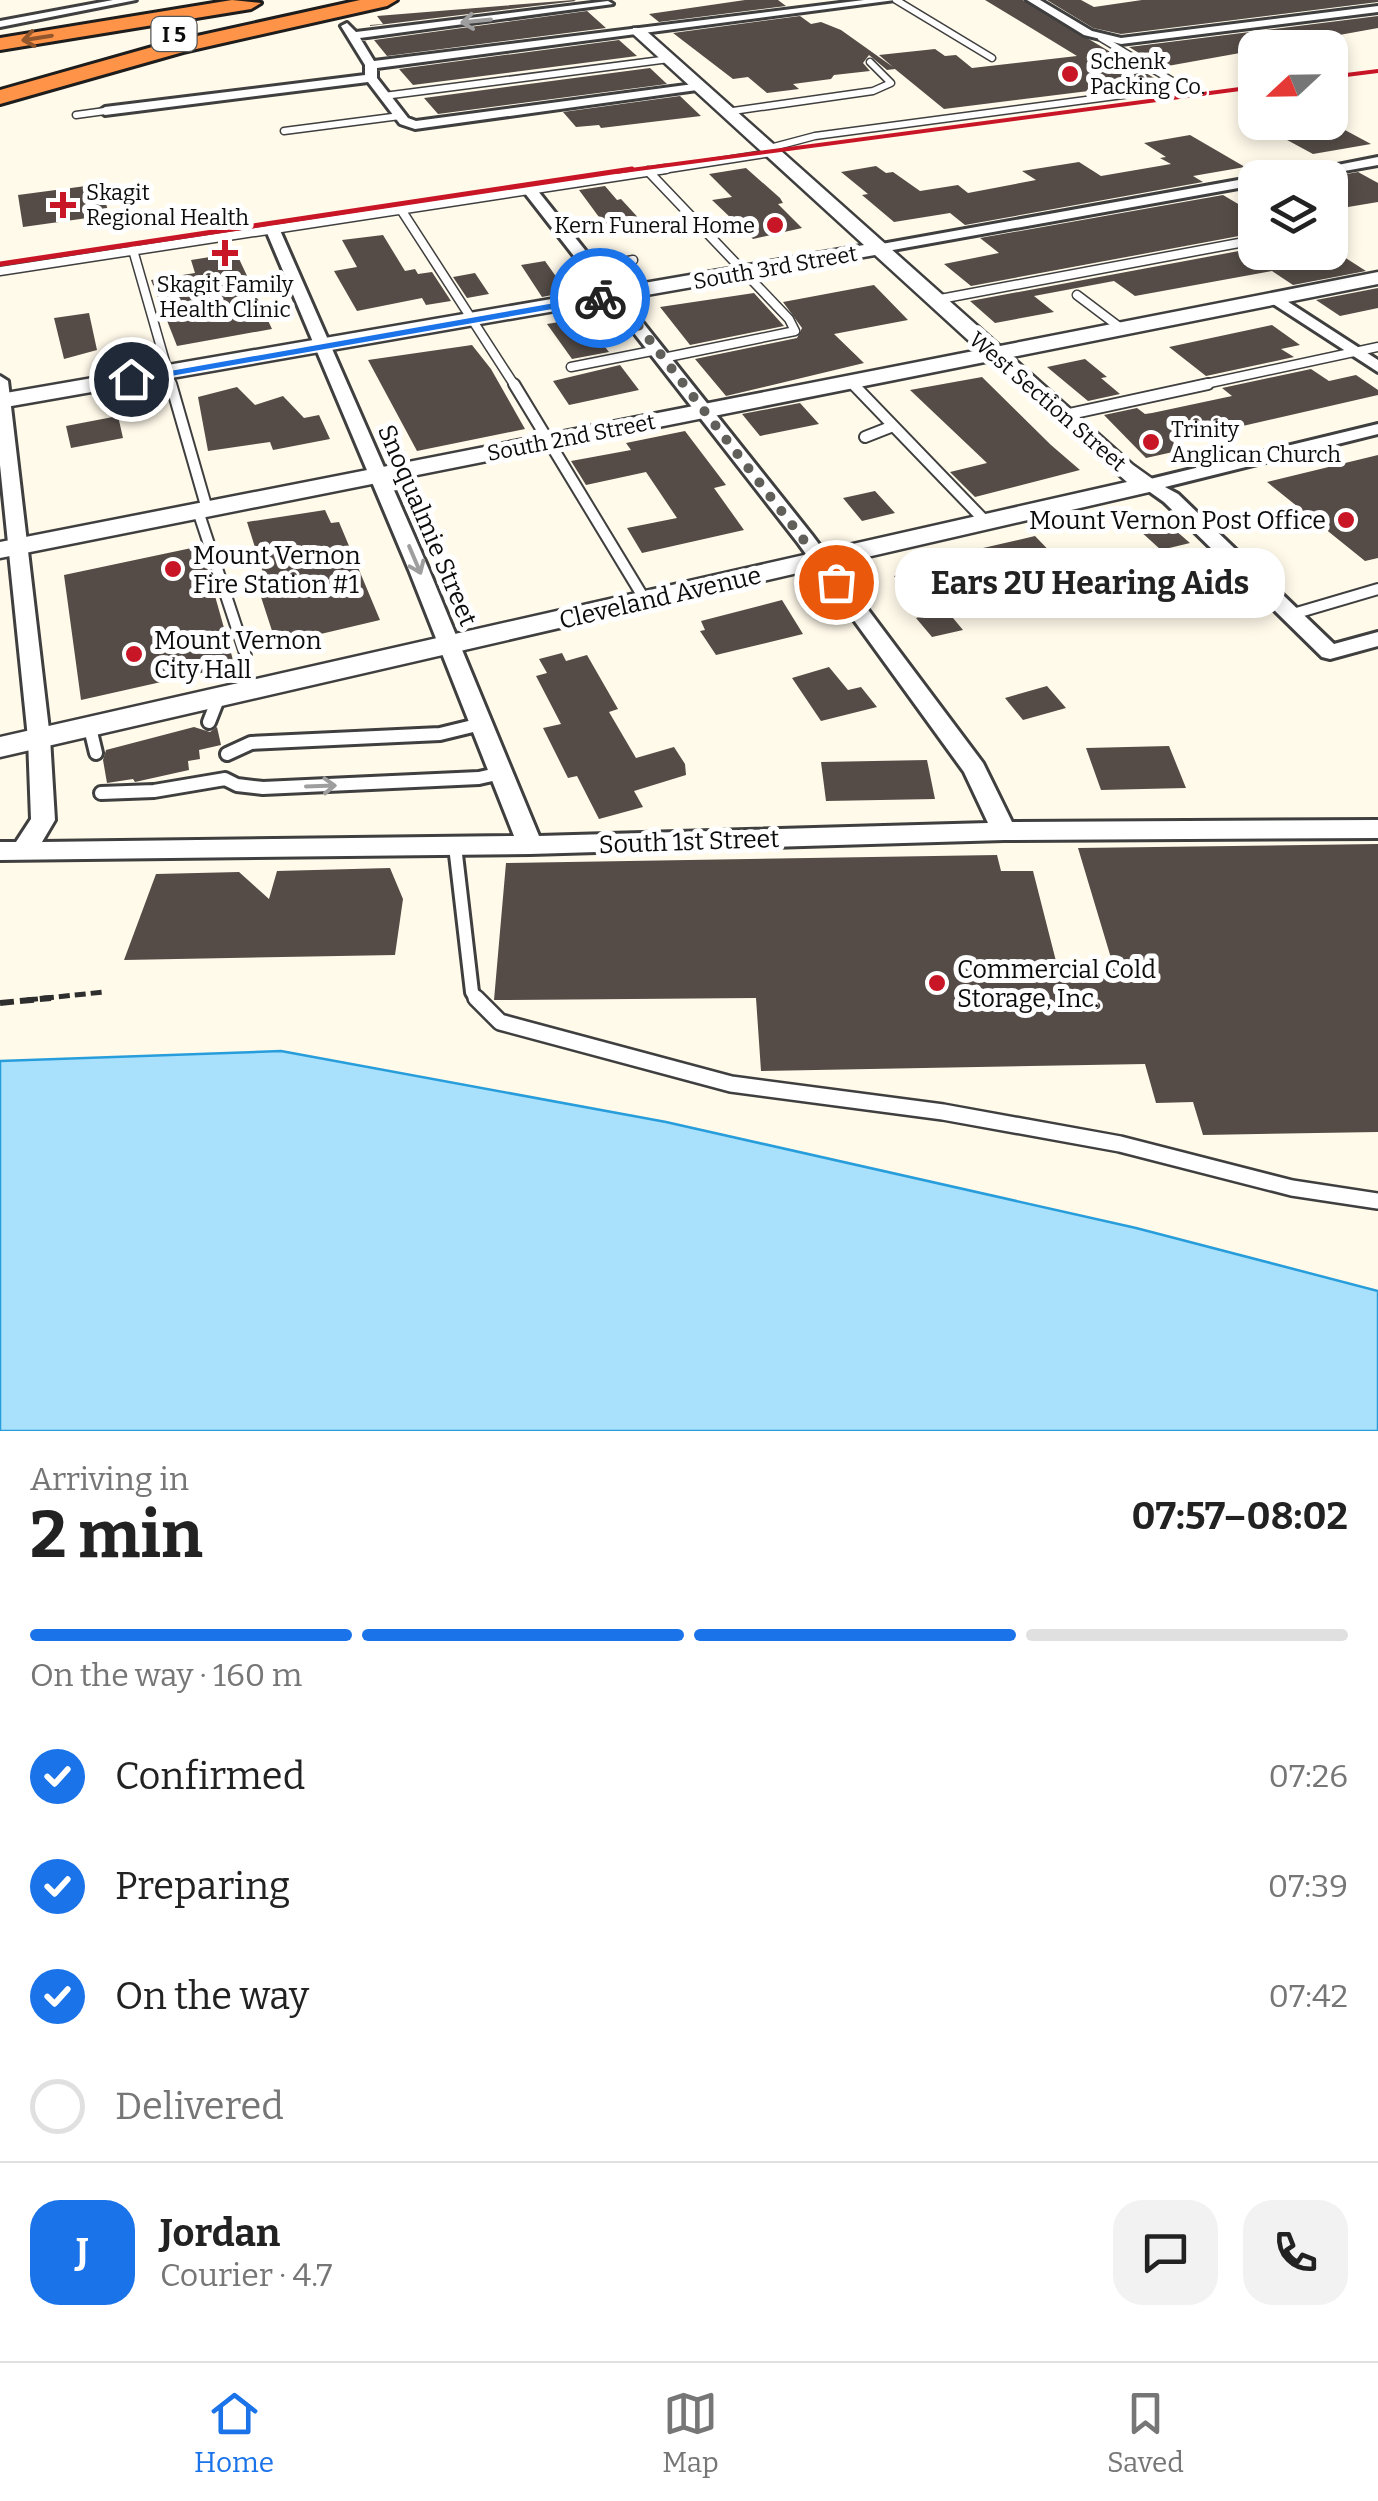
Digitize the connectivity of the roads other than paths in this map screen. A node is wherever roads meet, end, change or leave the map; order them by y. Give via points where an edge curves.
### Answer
1 (131, 0) edge
2 (272, 0) edge
3 (314, 0) edge
4 (349, 0) edge
5 (388, 0) edge
6 (893, 0) edge
7 (1032, 0) edge
8 (610, 6) edge
9 (1378, 8) edge
10 (0, 24) edge
11 (633, 27) junction
12 (1101, 38) junction
13 (0, 44) edge
14 (992, 58) dead end
15 (669, 59) junction
16 (870, 62) dead end
17 (0, 66) edge
18 (371, 72) junction
19 (0, 75) edge
20 (697, 86) junction
21 (384, 96) junction
22 (0, 97) edge
23 (105, 111) joint
24 (726, 112) junction
25 (76, 114) dead end
26 (400, 116) junction
27 (284, 131) dead end
28 (769, 151) junction
29 (1378, 161) edge
30 (1348, 166) edge
31 (648, 171) junction
32 (1238, 185) edge
33 (529, 189) junction
34 (400, 208) junction
35 (272, 228) junction
36 (1238, 243) edge
37 (132, 250) junction
38 (876, 250) junction
39 (633, 260) dead end
40 (592, 268) junction
41 (0, 270) edge
42 (746, 272) junction
43 (1378, 278) edge
44 (615, 295) junction
45 (1078, 295) dead end
46 (1276, 299) junction
47 (934, 300) junction
48 (473, 319) junction
49 (1122, 329) junction
50 (322, 346) junction
51 (1378, 348) edge
52 (1356, 352) junction
53 (660, 354) junction
54 (994, 354) junction
55 (571, 367) dead end
56 (1378, 367) edge
57 (166, 373) junction
58 (851, 382) junction
59 (1, 395) edge
60 (704, 411) junction
61 (1065, 415) junction
62 (893, 426) junction
63 (1378, 429) edge
64 (865, 437) dead end
65 (552, 442) junction
66 (378, 475) junction
67 (1149, 485) junction
68 (202, 510) junction
69 (986, 522) junction
70 (9, 548) edge
71 (819, 560) junction
72 (1378, 589) edge
73 (646, 600) junction
74 (1293, 614) junction
75 (1378, 639) edge
76 (449, 646) junction
77 (246, 656) dead end
78 (480, 724) junction
79 (39, 738) junction
80 (0, 747) edge
81 (501, 773) junction
82 (225, 779) junction
83 (101, 793) dead end
84 (1378, 829) edge
85 (1004, 831) junction
86 (530, 845) junction
87 (454, 846) junction
88 (12, 851) edge
89 (1378, 1201) edge

1 - 10 street
2 -> 13 highway
3 - 17 highway, I 5
4 - 19 highway, I 5
5 - 22 highway via 178,47
6 - 11 street
6 - 14 lane
7 - 12 street
8 -> 18 street via 350,31
9 - 12 street via 1142,41
11 - 15 street, West Section Street
11 - 18 street
12 - 28 lane via 1174,82 1161,90 815,136
15 - 20 street, West Section Street
15 - 21 lane
16 - 24 lane via 889,86
18 - 21 street
18 - 23 street
20 - 24 street, West Section Street
20 - 26 street via 414,125
21 - 26 street
23 - 25 lane
24 - 28 street, West Section Street
26 - 27 lane
28 - 31 lane
28 - 38 street, West Section Street
29 - 30 street
31 - 33 lane
31 - 42 lane
32 - 38 street, South 3rd Street
33 - 34 lane
33 - 40 street
34 - 35 lane
34 - 48 lane
35 - 37 lane
35 - 50 street, Snoqualmie Street
36 - 47 lane
37 - 41 lane
37 - 57 lane
38 - 42 street, South 3rd Street
38 - 47 street, West Section Street
39 - 40 lane
40 - 44 street
42 - 44 street, South 3rd Street
42 - 53 lane via 795,331
43 - 46 street, South 2nd Street
44 - 48 street, South 3rd Street
44 - 53 street
45 - 49 lane
46 - 49 street, South 2nd Street
46 - 52 street
47 - 54 street, West Section Street
48 - 50 street, South 3rd Street
48 - 65 lane
49 - 54 street, South 2nd Street
50 - 57 street, South 3rd Street
50 - 66 street, Snoqualmie Street
51 - 52 lane
52 - 56 street
52 - 61 lane
53 - 55 lane
53 - 60 street
54 - 58 street, South 2nd Street
54 - 61 street, West Section Street
57 - 59 street, South 3rd Street
57 - 68 lane
58 - 60 street, South 2nd Street
58 - 62 lane
59 - 70 street
60 - 65 street, South 2nd Street
60 - 71 street
61 - 67 street, West Section Street
62 - 64 lane
62 - 69 lane
63 - 67 street, Cleveland Avenue
65 - 66 street, South 2nd Street
65 - 73 lane
66 - 68 street, South 2nd Street
66 -> 76 street, Snoqualmie Street
67 - 69 street, Cleveland Avenue
67 - 74 street, West Section Street
68 - 70 street, South 2nd Street
68 - 77 lane
69 - 71 street, Cleveland Avenue
70 - 79 street
71 - 73 street, Cleveland Avenue
71 - 85 street via 975,769
72 - 74 lane
73 - 76 street, Cleveland Avenue
74 - 75 street, West Section Street via 1330,652
76 - 78 street, Snoqualmie Street
76 - 79 street, Cleveland Avenue via 93,740
78 - 81 street, Snoqualmie Street
78 - 82 lane via 440,734 251,743 222,752
79 - 80 street, Cleveland Avenue
79 - 88 street via 43,820
82 -> 81 lane via 263,788
81 - 86 street, Snoqualmie Street
82 - 83 lane
84 - 85 street, South 1st Street
85 - 86 street, South 1st Street
86 - 87 street, South 1st Street
87 - 88 street, South 1st Street
87 - 89 lane via 472,992 500,1022 731,1084 1022,1126 1211,1164 1292,1188

